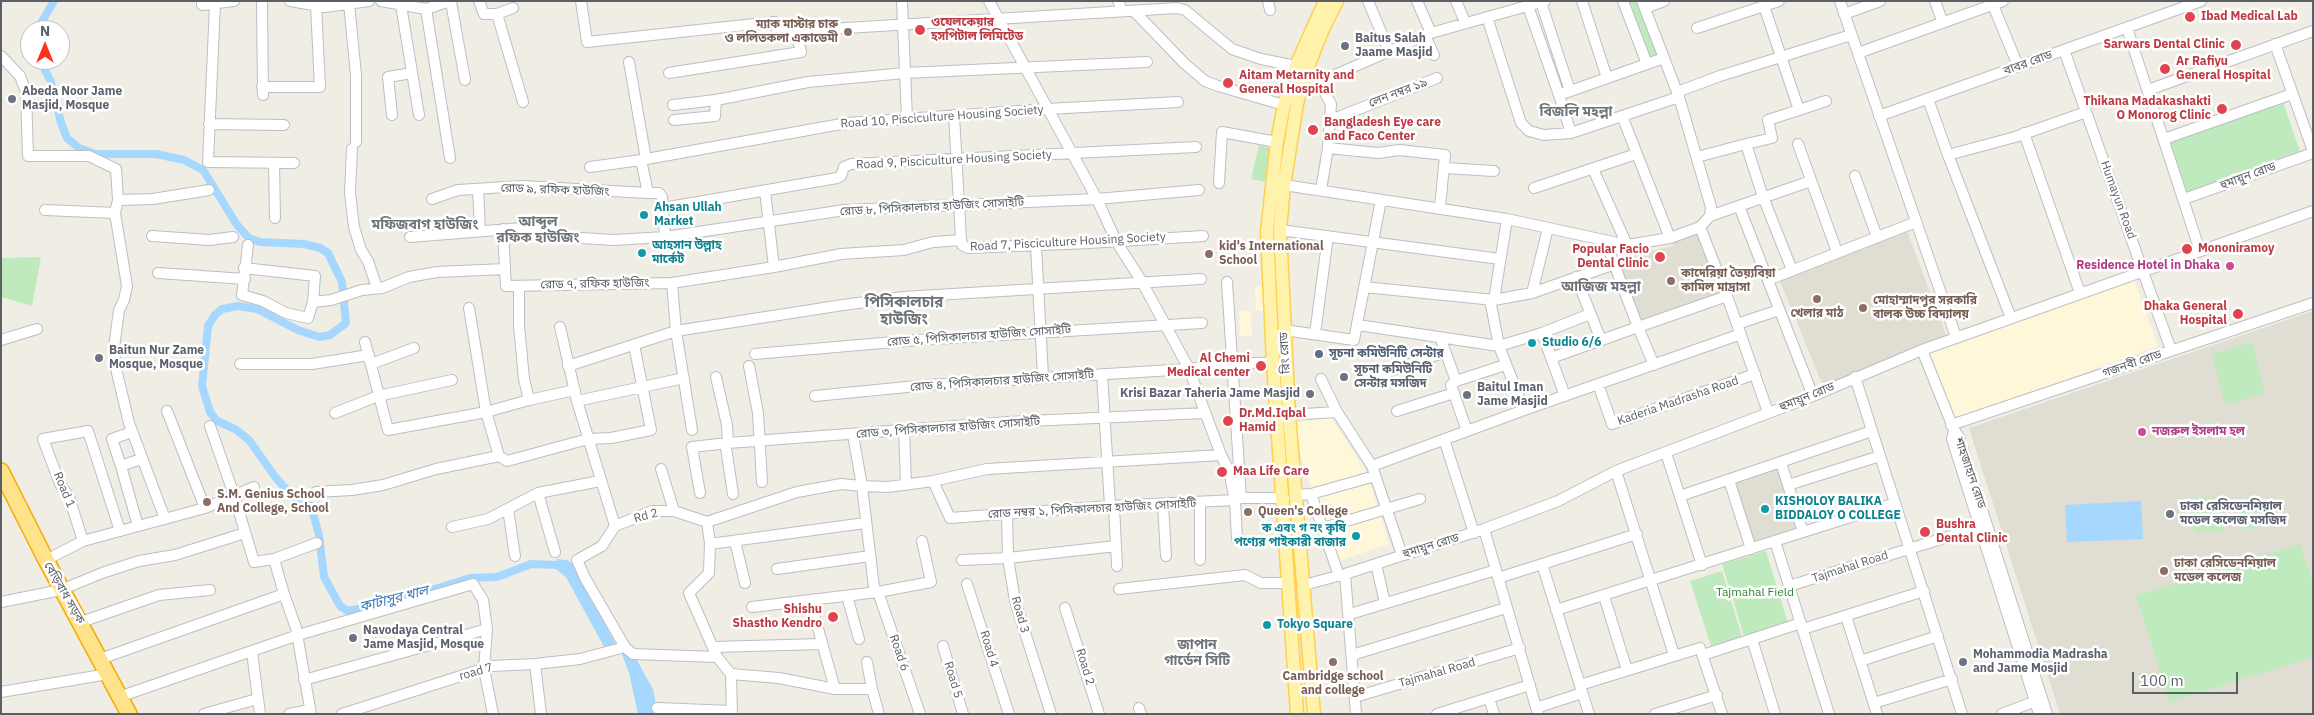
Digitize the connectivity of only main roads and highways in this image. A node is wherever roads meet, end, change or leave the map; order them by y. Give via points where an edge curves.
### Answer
1 (1325, 1) edge
2 (1337, 1) edge
3 (1300, 70) junction
4 (1, 471) edge
5 (1294, 683) junction
6 (1312, 683) junction
7 (129, 714) edge
8 (1297, 714) edge
9 (1314, 714) edge

1 - 3 main road, রিং রোড
2 - 3 main road, রিং রোড
3 - 5 main road, রিং রোড via 1284,105 1267,232
3 - 6 main road, রিং রোড via 1280,230 1289,415
4 - 7 highway, বেড়িবাধ সড়ক
5 - 6 main road
5 - 8 main road, রিং রোড
6 - 9 main road, রিং রোড

